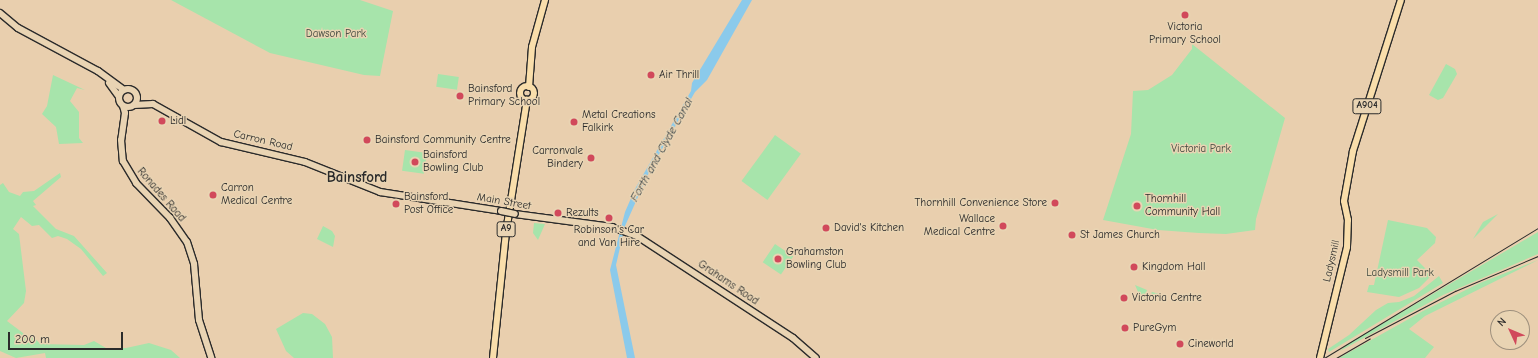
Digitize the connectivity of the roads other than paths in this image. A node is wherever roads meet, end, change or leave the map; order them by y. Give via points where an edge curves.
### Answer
1 (545, 0) edge
2 (1402, 0) edge
3 (0, 13) edge
4 (106, 78) junction
5 (529, 87) junction
6 (124, 90) junction
7 (119, 97) junction
8 (526, 100) junction
9 (134, 104) junction
10 (123, 106) junction
11 (125, 113) junction
12 (380, 192) joint
13 (622, 230) joint
14 (1330, 312) junction
15 (211, 358) edge
16 (493, 358) edge
17 (816, 358) edge
18 (1316, 358) edge
19 (1320, 358) edge

1 - 5 main road via 532,47
2 - 14 main road, Ladysmill / A904 via 1353,151 1344,201 1347,214 1347,247
3 - 4 main road
4 - 6 main road
4 - 7 main road
5 - 8 main road via 533,94
5 - 8 main road via 520,92
6 - 7 main road
6 - 9 main road via 132,90
7 - 10 main road
8 - 16 main road, A9 via 506,232
9 - 10 main road
9 - 11 main road
9 - 12 main road, Carron Road via 163,108 221,142 305,162
10 - 11 main road
11 - 15 main road, Ronades Road via 120,140 123,161 136,183 170,218 187,242 194,264 199,320
12 - 13 main road, Main Street, bridge
13 - 17 main road, Grahams Road via 649,244 793,338
14 - 18 main road, Ladysmill / A904
14 - 19 main road, Ladysmill / A904

